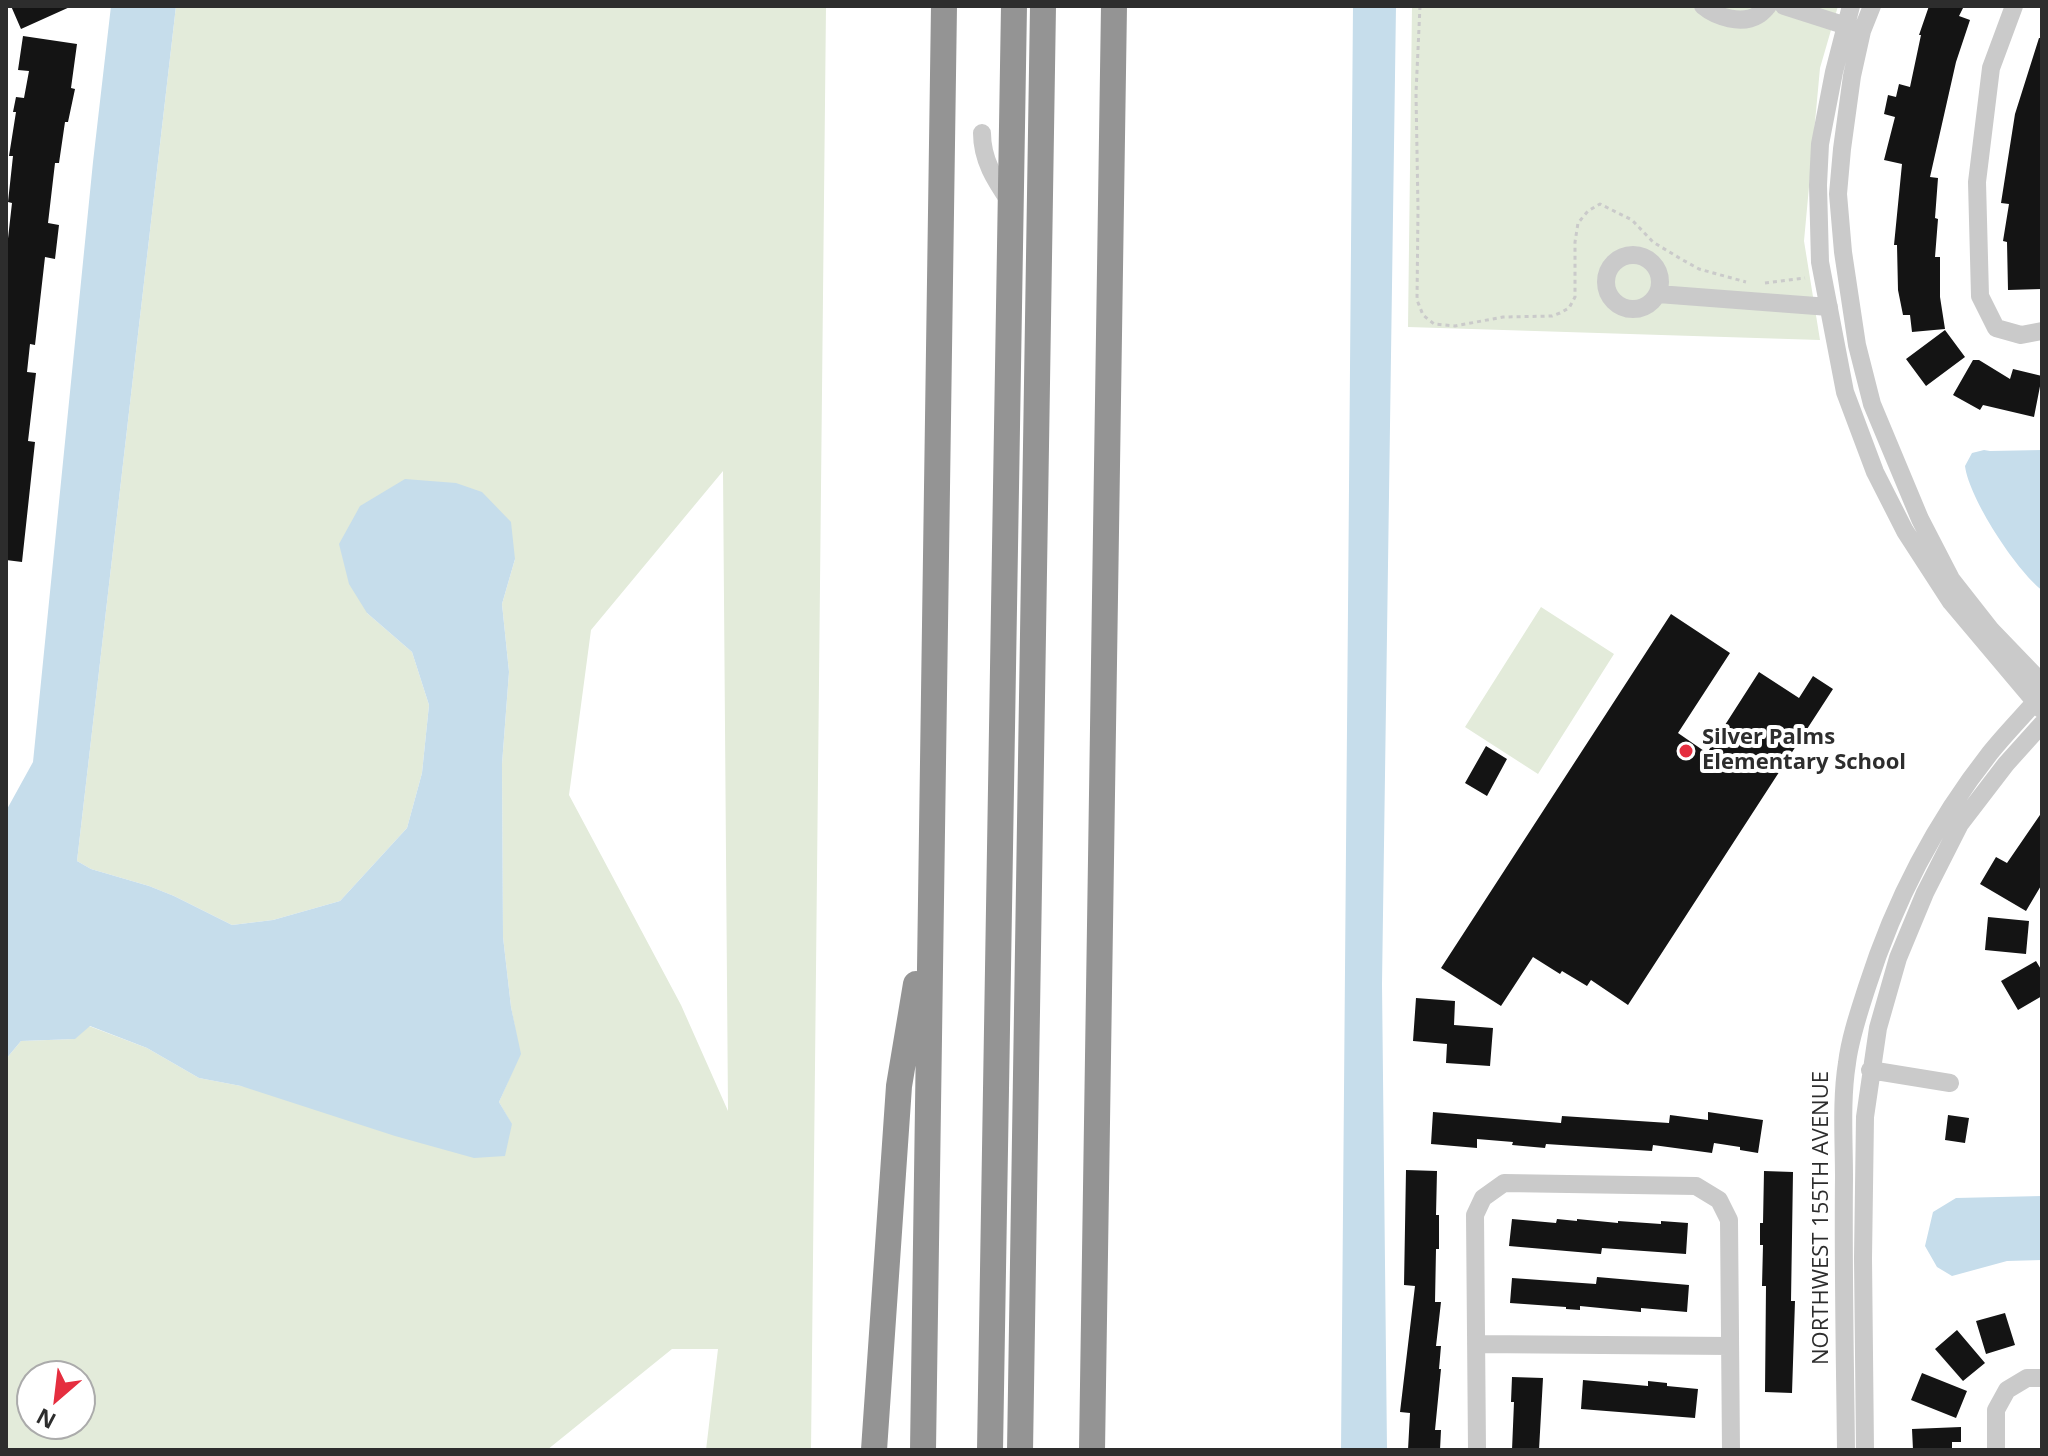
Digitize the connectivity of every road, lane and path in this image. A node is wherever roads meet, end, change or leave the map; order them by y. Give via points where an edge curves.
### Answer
1 (944, 6) edge
2 (1014, 6) edge
3 (1043, 6) edge
4 (1114, 6) edge
5 (1420, 6) edge
6 (1703, 6) edge
7 (1768, 6) edge
8 (1784, 6) edge
9 (1851, 6) edge
10 (1872, 6) edge
11 (2014, 6) edge
12 (1853, 28) junction
13 (982, 133) dead end
14 (1011, 203) junction
15 (1658, 294) dead end
16 (1808, 305) junction
17 (1829, 307) junction
18 (2042, 331) edge
19 (2042, 683) edge
20 (2040, 702) edge
21 (2042, 724) edge
22 (930, 901) junction
23 (1870, 1070) junction
24 (1950, 1083) dead end
25 (1024, 1206) junction
26 (1476, 1344) junction
27 (1730, 1346) junction
28 (2042, 1378) edge
29 (874, 1450) edge
30 (923, 1450) edge
31 (990, 1450) edge
32 (1020, 1450) edge
33 (1036, 1450) edge
34 (1092, 1450) edge
35 (1477, 1450) edge
36 (1731, 1450) edge
37 (1846, 1450) edge
38 (1865, 1450) edge
39 (1996, 1450) edge

1 - 22 highway
2 - 14 highway
3 - 25 highway
4 - 34 highway
5 - 16 path via 1417,300 1434,324 1552,316 1569,308 1575,297 1578,223 1600,204 1632,220 1653,242 1699,269 1754,284 1809,277
6 - 7 street via 1712,14 1745,19
8 - 12 street
9 - 12 street, NORTHWEST 155TH AVENUE
10 - 12 street, NORTHWEST 155TH AVENUE
11 - 18 street via 1991,68 1977,182 1980,296 1996,328 2021,335
12 - 17 street, NORTHWEST 155TH AVENUE via 1831,86 1820,158 1820,262
12 - 19 street, NORTHWEST 155TH AVENUE via 1838,194 1857,345 1872,404 1951,579
13 - 14 street via 982,150 994,179
14 - 31 highway
15 - 16 street
16 - 17 street
17 - 20 street, NORTHWEST 155TH AVENUE via 1845,392 1875,472 1905,531 1951,602
20 - 37 street, NORTHWEST 155TH AVENUE via 1991,752 1918,862 1879,950 1855,1027 1845,1085
21 - 23 street, NORTHWEST 155TH AVENUE via 1960,824 1925,893 1898,958
22 - 29 highway via 899,1086
22 - 30 highway
23 - 24 street
23 - 38 street, NORTHWEST 155TH AVENUE via 1863,1226
25 - 32 highway
25 - 33 highway via 1038,1244
26 - 27 street
26 - 27 street via 1475,1215 1483,1198 1504,1183 1696,1186 1719,1200 1729,1220
26 - 35 street
27 - 36 street
28 - 39 street via 2027,1378 2007,1390 1996,1410

